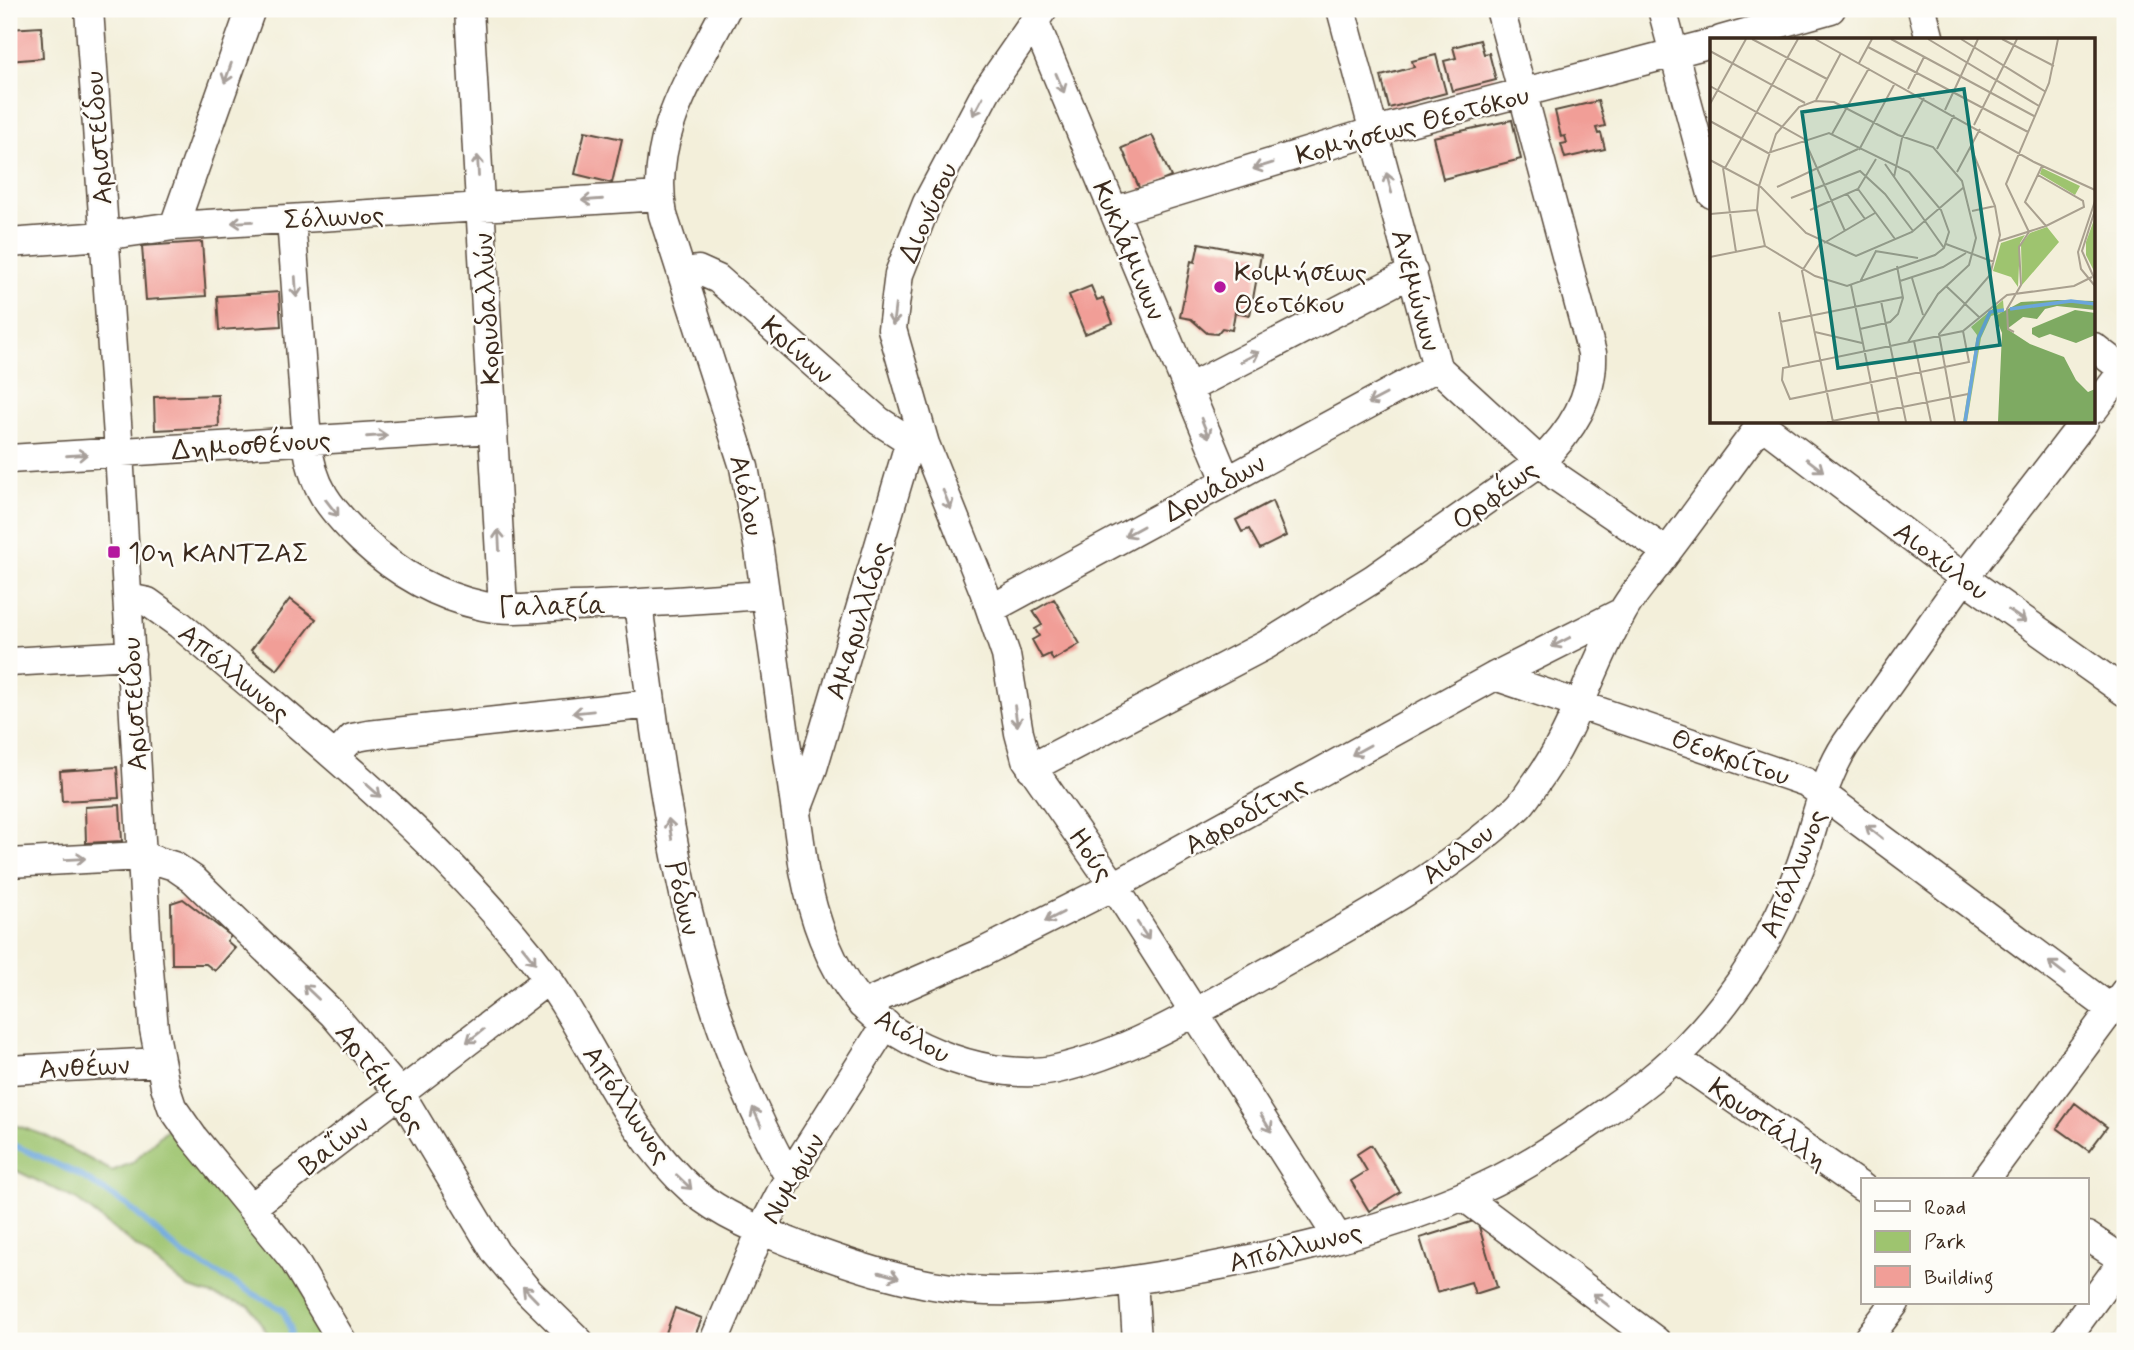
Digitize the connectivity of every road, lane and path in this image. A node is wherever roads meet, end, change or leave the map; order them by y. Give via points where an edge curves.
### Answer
1 (89, 9) edge
2 (251, 9) edge
3 (469, 9) edge
4 (726, 9) edge
5 (1341, 9) edge
6 (1500, 9) edge
7 (1662, 9) edge
8 (1831, 9) edge
9 (1922, 9) edge
10 (1038, 14) edge
11 (1728, 38) edge
12 (1929, 38) edge
13 (1710, 44) edge
14 (1674, 54) junction
15 (1523, 93) junction
16 (1375, 131) junction
17 (1710, 187) edge
18 (660, 196) junction
19 (480, 207) junction
20 (1114, 211) junction
21 (291, 219) junction
22 (174, 226) junction
23 (103, 236) junction
24 (9, 243) edge
25 (1413, 272) junction
26 (682, 273) junction
27 (2096, 348) edge
28 (1437, 367) junction
29 (2125, 369) edge
30 (1189, 388) junction
31 (2096, 406) edge
32 (1761, 424) edge
33 (1763, 424) edge
34 (2082, 424) edge
35 (493, 429) junction
36 (917, 439) junction
37 (307, 441) junction
38 (119, 453) junction
39 (9, 459) edge
40 (1540, 462) junction
41 (1226, 480) junction
42 (1667, 552) junction
43 (1964, 578) junction
44 (765, 595) junction
45 (128, 598) junction
46 (638, 604) junction
47 (503, 608) junction
48 (991, 610) junction
49 (1622, 612) junction
50 (131, 655) junction
51 (9, 662) edge
52 (1495, 676) junction
53 (2125, 692) edge
54 (651, 704) junction
55 (1580, 704) junction
56 (335, 757) junction
57 (1031, 768) junction
58 (1823, 794) junction
59 (796, 810) junction
60 (142, 856) junction
61 (9, 863) edge
62 (1115, 886) junction
63 (549, 979) junction
64 (2118, 1000) edge
65 (862, 1005) junction
66 (1195, 1011) junction
67 (886, 1024) junction
68 (1675, 1058) junction
69 (160, 1062) junction
70 (9, 1070) edge
71 (400, 1093) junction
72 (789, 1177) junction
73 (1992, 1178) edge
74 (1861, 1187) edge
75 (1463, 1196) junction
76 (252, 1207) junction
77 (761, 1231) junction
78 (2088, 1237) edge
79 (1338, 1238) junction
80 (2125, 1260) edge
81 (1133, 1280) junction
82 (1894, 1304) edge
83 (1647, 1340) edge
84 (342, 1341) edge
85 (579, 1341) edge
86 (714, 1341) edge
87 (1137, 1341) edge
88 (1866, 1341) edge
89 (2064, 1341) edge

1 - 23 street, Αριστείδου
2 -> 22 street
19 -> 3 street, Κορυδαλλών
4 - 18 street, Αιόλου via 668,126 660,164
5 - 16 street, Ανεμώνων
6 - 15 street, Ορφέως
7 - 14 street
8 - 11 street
9 - 12 street
10 -> 20 street, Κυκλάμινων
10 -> 36 street, Διονύσου via 981,102 928,203 899,274 892,330
13 - 14 street, Κομήσεως Θεοτόκου
14 - 15 street, Κομήσεως Θεοτόκου
14 - 17 street
15 - 16 street, Κομήσεως Θεοτόκου
15 - 40 street, Ορφέως via 1592,363 1584,403
16 -> 20 street, Κομήσεως Θεοτόκου
25 -> 16 street, Ανεμώνων
18 -> 19 street, Σόλωνος
18 - 26 street, Αιόλου
19 - 21 street, Σόλωνος
19 - 35 street, Κορυδαλλών
20 - 30 street, Κυκλάμινων
21 -> 22 street, Σόλωνος
21 -> 37 street, Γαλαξία
22 - 23 street, Σόλωνος
23 - 24 street, Σόλωνος
23 - 38 street, Αριστείδου
25 - 28 street, Ανεμώνων
30 -> 25 street
26 - 36 street, Κρίνων via 698,270 718,279 879,421
26 - 44 street, Αιόλου via 744,467
27 - 29 street
28 - 40 street, Ανεμώνων
28 -> 41 street, Δρυάδων
29 - 31 street
30 -> 41 street, Κυκλάμινων
32 - 42 street, Αιόλου
33 -> 43 street, Αιοχύλου
34 - 43 street, Απόλλωνος
37 -> 35 street, Δημοσθένους
47 -> 35 street, Κορυδαλλών
36 -> 48 street, Ηούς
36 - 59 street, Αμαρυλλίδος via 810,779
37 - 38 street, Δημοσθένους
37 -> 47 street, Γαλαξία via 312,473 322,494 373,551 440,592
39 -> 38 street, Δημοσθένους
38 - 45 street, Αριστείδου
40 - 42 street, Ανεμώνων
40 - 57 street, Ορφέως via 1373,579 1266,645
41 -> 48 street, Δρυάδων
42 - 49 street, Αιόλου
43 -> 53 street, Αιοχύλου
43 - 58 street, Απόλλωνος via 1846,744
44 - 46 street, Γαλαξία
44 - 59 street, Αιόλου
45 - 50 street, Αριστείδου
45 - 56 street, Απόλλωνος via 160,609
46 - 47 street, Γαλαξία
46 - 54 street, Ρόδων
48 -> 57 street, Ηούς
49 -> 52 street, Αφροδίτης
49 - 55 street, Αιόλου
50 - 51 street
50 - 60 street, Αριστείδου
52 - 55 street, Θεοκρίτου
52 -> 62 street, Αφροδίτης
54 -> 56 street via 368,735 352,738
72 -> 54 street, Ρόδων via 748,1096 701,970 676,867
55 - 58 street, Θεοκρίτου via 1788,775
55 - 66 street, Αιόλου via 1556,756 1518,808 1463,852 1380,909
56 -> 63 street, Απόλλωνος via 442,859
57 - 62 street, Ηούς
64 -> 58 street, Θεοκρίτου
58 - 68 street, Απόλλωνος via 1798,871 1765,943 1702,1031
59 - 65 street, Αιόλου via 816,921 835,965
61 -> 60 street
60 - 69 street, Αριστείδου via 150,995
71 -> 60 street, Αρτέμιδος via 333,1014 193,879 174,866
62 -> 65 street, Αφροδίτης via 981,953
62 -> 66 street, Ηούς
63 -> 71 street, Βαΐων
63 -> 77 street, Απόλλωνος via 621,1102 670,1169 718,1210
64 - 73 street
65 - 67 street, Αιόλου
66 - 67 street, Αιόλου via 1095,1057 1037,1071 953,1060
66 -> 79 street, Ηούς
67 - 72 street, Νυμφών
68 - 74 street, Κρυστάλλη
68 - 75 street, Απόλλωνος via 1571,1136
69 - 70 street, Ανθέων
69 - 76 street, Αριστείδου via 172,1107
71 - 76 street, Βαΐων
85 -> 71 street, Αρτέμιδος via 496,1253
72 - 77 street, Νυμφών
75 - 79 street, Απόλλωνος
83 -> 75 street
76 - 84 street, Αριστείδου via 293,1259
77 -> 81 street, Απόλλωνος via 903,1279 970,1290 1043,1290
77 - 86 street, Νυμφών
78 - 80 street
79 - 81 street, Απόλλωνος
80 - 89 street
81 - 87 street
82 - 88 street

